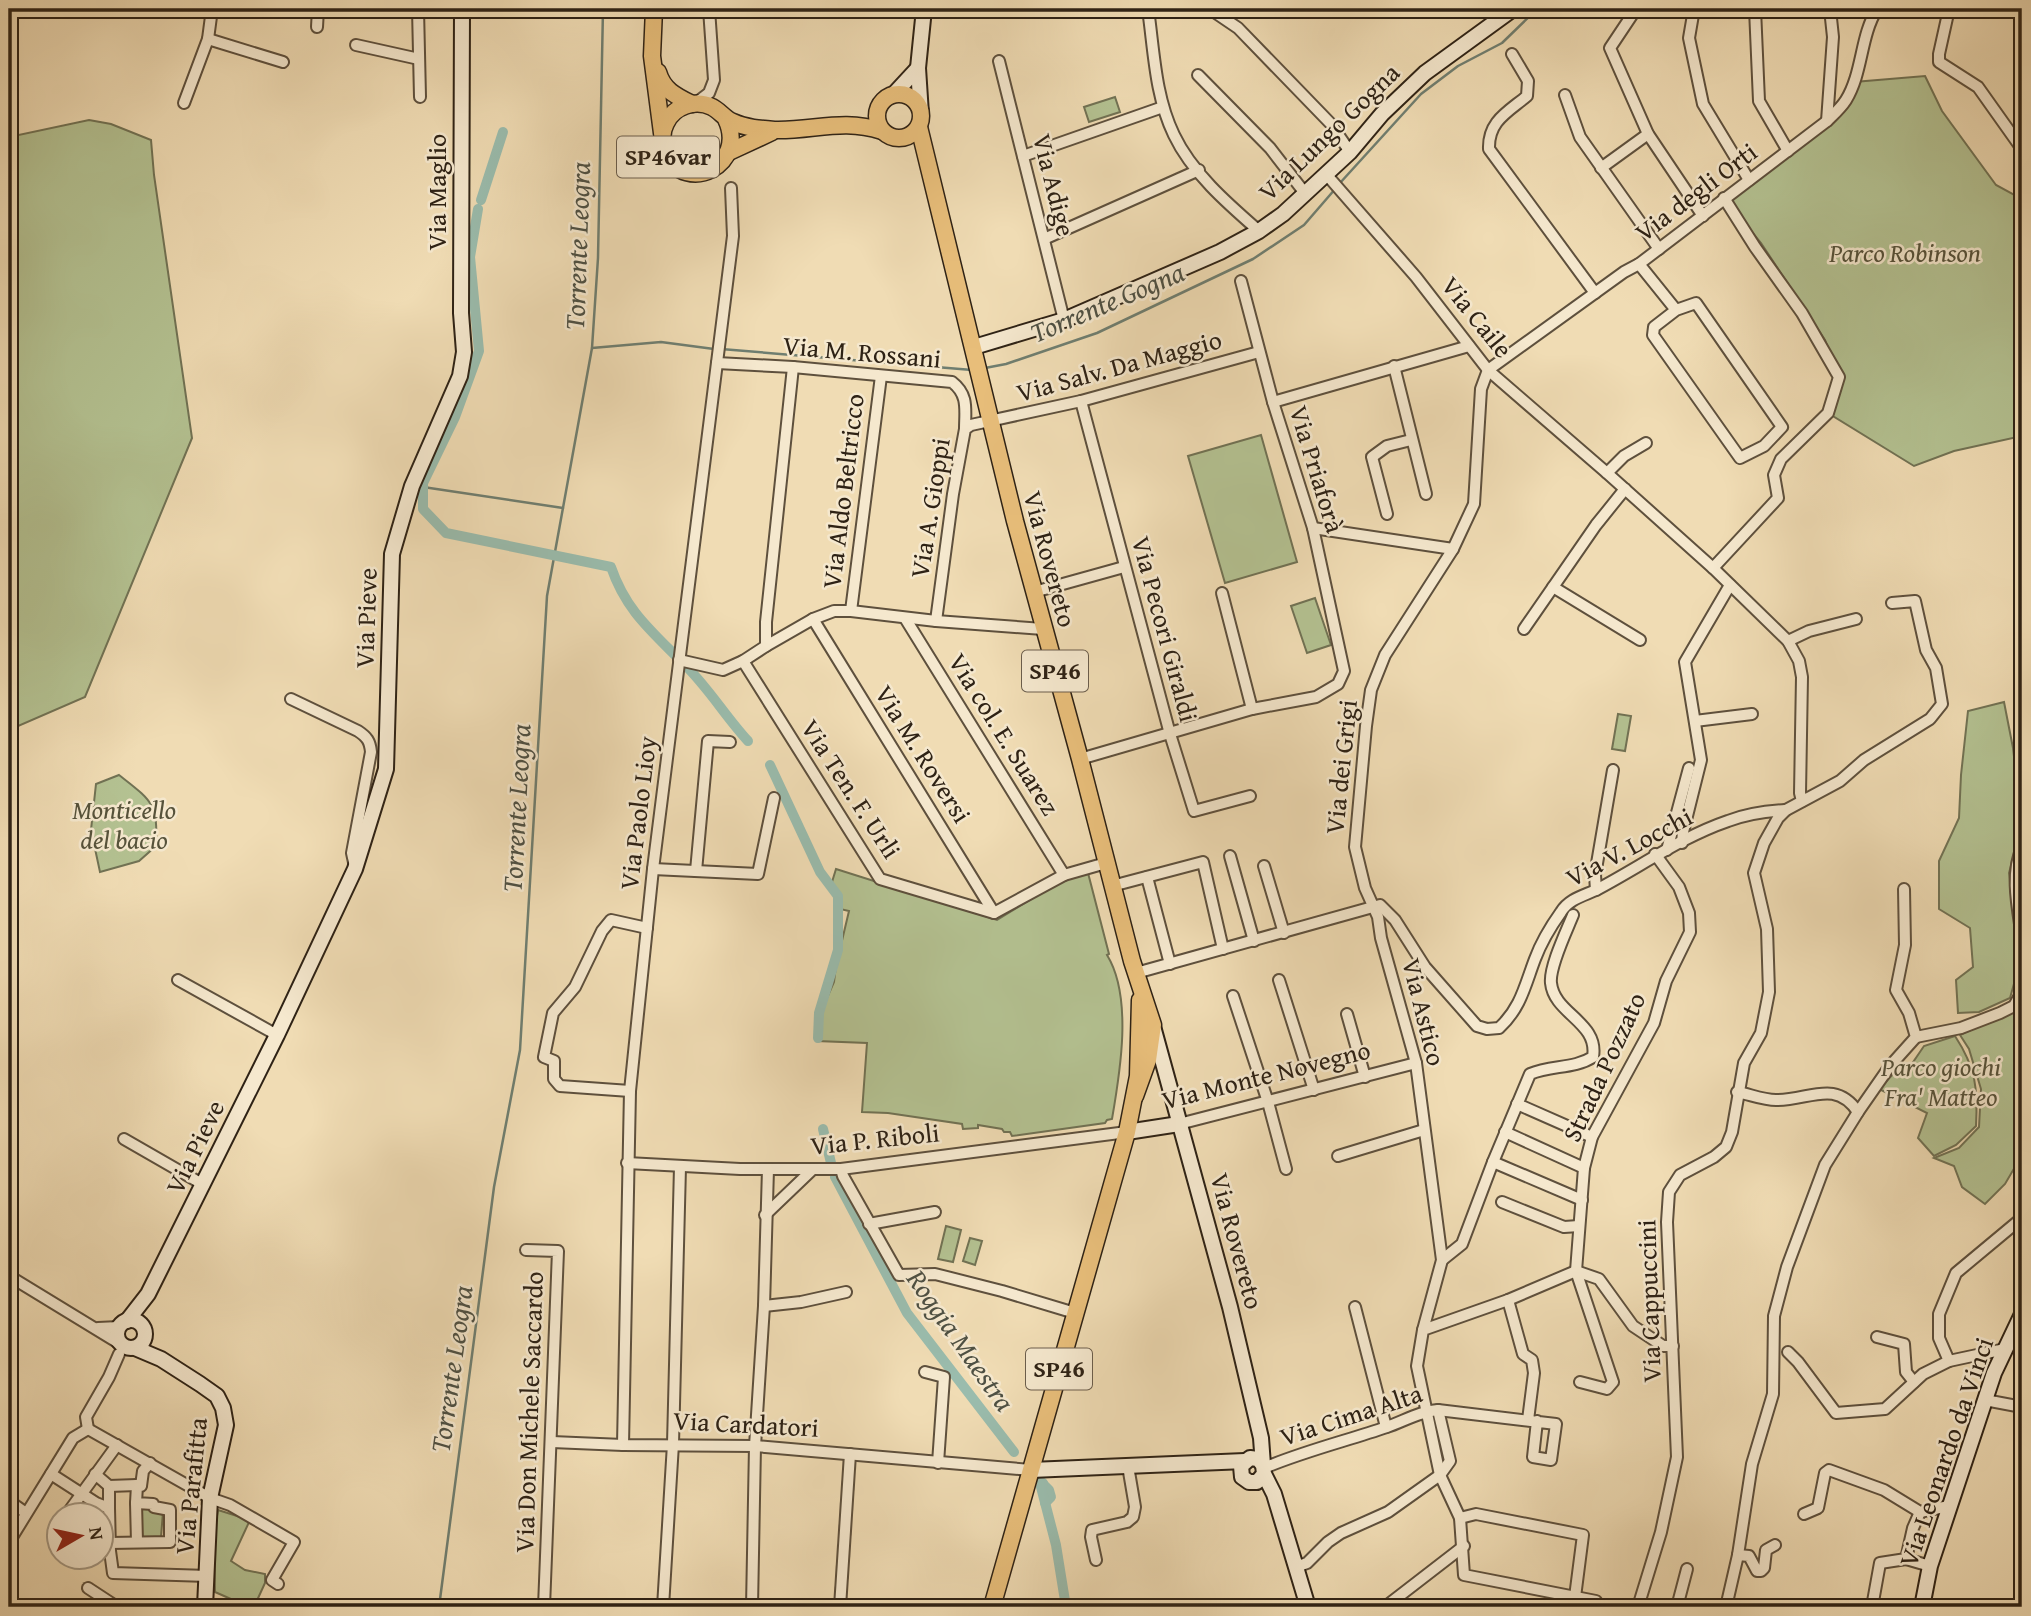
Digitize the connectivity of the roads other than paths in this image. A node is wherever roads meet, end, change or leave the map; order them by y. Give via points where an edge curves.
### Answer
1 (212, 9) edge
2 (318, 9) edge
3 (418, 9) edge
4 (462, 9) edge
5 (653, 9) edge
6 (709, 9) edge
7 (924, 9) edge
8 (1149, 9) edge
9 (1210, 9) edge
10 (1513, 9) edge
11 (1636, 9) edge
12 (1694, 9) edge
13 (1755, 9) edge
14 (1830, 9) edge
15 (1877, 9) edge
16 (1949, 9) edge
17 (317, 27) dead end
18 (653, 35) junction
19 (208, 39) junction
20 (356, 45) dead end
21 (1512, 54) dead end
22 (419, 59) junction
23 (999, 61) dead end
24 (284, 62) dead end
25 (918, 68) junction
26 (1198, 75) dead end
27 (893, 95) junction
28 (1564, 95) dead end
29 (420, 97) dead end
30 (184, 103) dead end
31 (694, 103) junction
32 (879, 106) junction
33 (1163, 107) junction
34 (726, 119) junction
35 (920, 121) junction
36 (1827, 121) junction
37 (835, 124) junction
38 (777, 130) junction
39 (662, 133) junction
40 (1648, 134) junction
41 (888, 135) junction
42 (2022, 149) edge
43 (1788, 151) junction
44 (729, 152) junction
45 (1350, 152) junction
46 (1023, 156) junction
47 (1601, 168) junction
48 (1199, 170) junction
49 (928, 174) junction
50 (1329, 176) junction
51 (1749, 180) junction
52 (731, 188) dead end
53 (1304, 192) junction
54 (1724, 198) junction
55 (1703, 216) junction
56 (1259, 231) junction
57 (1044, 239) junction
58 (1659, 249) junction
59 (1639, 264) junction
60 (1241, 281) dead end
61 (1595, 293) junction
62 (1676, 310) junction
63 (1064, 320) junction
64 (1469, 346) junction
65 (1259, 352) junction
66 (975, 353) junction
67 (717, 359) junction
68 (1394, 366) junction
69 (793, 367) junction
70 (1488, 370) junction
71 (460, 376) joint
72 (881, 376) junction
73 (1081, 401) junction
74 (1273, 402) junction
75 (990, 422) junction
76 (965, 429) junction
77 (1411, 440) junction
78 (1646, 443) dead end
79 (1607, 473) junction
80 (1625, 489) junction
81 (1426, 494) dead end
82 (1387, 514) dead end
83 (1313, 528) junction
84 (1453, 549) junction
85 (1124, 567) junction
86 (1713, 568) junction
87 (1730, 585) junction
88 (1553, 587) junction
89 (1034, 592) junction
90 (1222, 593) dead end
91 (1892, 603) dead end
92 (851, 611) junction
93 (905, 618) junction
94 (813, 619) junction
95 (1856, 619) dead end
96 (936, 621) junction
97 (1043, 629) junction
98 (1524, 629) dead end
99 (1640, 640) dead end
100 (1788, 641) junction
101 (766, 646) junction
102 (679, 660) junction
103 (743, 662) junction
104 (292, 699) dead end
105 (1252, 709) junction
106 (1752, 714) dead end
107 (1695, 721) junction
108 (1170, 734) junction
109 (730, 742) dead end
110 (1080, 759) junction
111 (1689, 768) dead end
112 (1613, 770) dead end
113 (1250, 796) dead end
114 (774, 798) dead end
115 (1802, 801) junction
116 (1786, 810) junction
117 (1682, 843) junction
118 (2022, 848) edge
119 (1667, 850) junction
120 (1655, 855) junction
121 (1230, 856) dead end
122 (1106, 863) junction
123 (1264, 866) dead end
124 (355, 869) junction
125 (653, 869) junction
126 (696, 872) junction
127 (1064, 875) junction
128 (1147, 877) junction
129 (1112, 886) junction
130 (1904, 889) dead end
131 (1596, 890) junction
132 (1373, 908) junction
133 (995, 913) junction
134 (1573, 915) dead end
135 (647, 928) junction
136 (1284, 933) junction
137 (2022, 937) edge
138 (1254, 941) junction
139 (1223, 949) junction
140 (1170, 964) junction
141 (1138, 979) junction
142 (1279, 980) dead end
143 (178, 981) dead end
144 (2022, 992) edge
145 (1233, 996) dead end
146 (1347, 1014) dead end
147 (1148, 1022) junction
148 (278, 1035) junction
149 (1916, 1037) junction
150 (1155, 1058) junction
151 (1416, 1063) junction
152 (1365, 1077) junction
153 (1314, 1090) junction
154 (630, 1091) junction
155 (1737, 1092) junction
156 (1135, 1096) junction
157 (1268, 1102) junction
158 (1517, 1104) junction
159 (1858, 1112) junction
160 (1179, 1124) junction
161 (1424, 1130) junction
162 (1127, 1132) junction
163 (1505, 1132) junction
164 (1592, 1137) junction
165 (124, 1139) dead end
166 (1338, 1156) dead end
167 (1493, 1162) junction
168 (627, 1163) junction
169 (680, 1167) junction
170 (1584, 1168) junction
171 (768, 1169) junction
172 (841, 1169) junction
173 (1286, 1169) dead end
174 (812, 1170) junction
175 (204, 1185) junction
176 (1582, 1200) junction
177 (1502, 1202) dead end
178 (935, 1213) dead end
179 (765, 1215) junction
180 (2022, 1218) edge
181 (869, 1224) junction
182 (1579, 1226) junction
183 (526, 1250) dead end
184 (1442, 1260) junction
185 (1576, 1271) junction
186 (9, 1276) edge
187 (846, 1292) dead end
188 (148, 1294) junction
189 (1508, 1300) junction
190 (764, 1306) junction
191 (1355, 1307) dead end
192 (1075, 1313) junction
193 (2022, 1314) edge
194 (123, 1324) junction
195 (95, 1327) junction
196 (1423, 1330) junction
197 (144, 1332) junction
198 (1877, 1338) dead end
199 (1673, 1346) junction
200 (125, 1349) junction
201 (2005, 1349) junction
202 (1788, 1352) dead end
203 (161, 1359) junction
204 (1949, 1361) junction
205 (925, 1372) dead end
206 (1580, 1382) dead end
207 (1914, 1382) junction
208 (1985, 1400) junction
209 (2022, 1407) edge
210 (1438, 1410) junction
211 (1425, 1411) junction
212 (1386, 1427) junction
213 (88, 1429) junction
214 (552, 1442) junction
215 (673, 1444) junction
216 (117, 1445) junction
217 (623, 1445) junction
218 (755, 1446) junction
219 (850, 1454) junction
220 (150, 1463) junction
221 (938, 1463) junction
222 (1128, 1466) junction
223 (1255, 1469) junction
224 (1031, 1471) junction
225 (51, 1474) junction
226 (95, 1474) junction
227 (1440, 1475) junction
228 (137, 1485) junction
229 (109, 1486) junction
230 (81, 1493) junction
231 (209, 1498) junction
232 (76, 1500) edge
233 (94, 1500) edge
234 (109, 1500) edge
235 (9, 1501) edge
236 (136, 1503) junction
237 (1949, 1506) junction
238 (1920, 1512) junction
239 (26, 1513) junction
240 (1804, 1514) dead end
241 (1460, 1518) junction
242 (9, 1542) edge
243 (137, 1542) junction
244 (1775, 1545) dead end
245 (116, 1546) edge
246 (1464, 1546) junction
247 (1738, 1555) junction
248 (1906, 1559) junction
249 (1096, 1560) dead end
250 (1930, 1566) junction
251 (1296, 1567) junction
252 (1687, 1569) dead end
253 (112, 1570) edge
254 (208, 1576) junction
255 (278, 1584) dead end
256 (88, 1588) dead end
257 (1569, 1596) junction
258 (1596, 1601) dead end
259 (117, 1607) edge
260 (205, 1607) edge
261 (544, 1607) edge
262 (663, 1607) edge
263 (752, 1607) edge
264 (840, 1607) edge
265 (992, 1607) edge
266 (1308, 1607) edge
267 (1385, 1607) edge
268 (1558, 1607) edge
269 (1638, 1607) edge
270 (1677, 1607) edge
271 (1726, 1607) edge
272 (1872, 1607) edge
273 (1922, 1607) edge

1 - 19 street
2 - 17 street
3 - 22 street
4 - 71 street, Via Maglio via 464,352
5 - 18 main road, SP46var
6 - 31 street via 714,80 709,93
7 - 25 street, SP46
8 - 33 street
9 - 45 street via 1247,38 1331,124
10 - 45 street, Via Lungo Gogna via 1425,73
11 - 40 street via 1610,48
12 - 51 street via 1689,38 1703,104
13 - 43 street via 1759,101
14 - 36 street via 1833,37
15 - 36 street, Via degli Orti via 1864,37 1854,82 1845,102
16 - 42 street via 1939,62 1978,87
18 - 31 main road, SP46var via 660,80 676,97
18 - 39 main road, SP46var
19 - 24 street
19 - 30 street
20 - 22 street
21 - 61 street via 1528,81 1527,96 1496,122 1488,134 1489,149
22 - 29 street
23 - 46 street, Via Adige
25 - 27 street
25 - 35 street, SP46
26 - 53 street via 1270,148
27 - 32 main road, SP46var
27 - 35 main road via 912,98 920,108
28 - 47 street via 1580,137
31 - 34 main road, SP46var via 713,107
31 - 39 main road, SP46var via 672,113
32 - 37 main road, SP46var
32 - 41 main road via 877,119
33 - 46 street
33 - 48 street via 1173,134
34 - 38 main road, SP46var
34 - 44 main road, SP46var via 732,135
35 - 41 main road via 908,137
35 - 49 main road, SP46
36 - 43 street, Via degli Orti
37 - 38 main road, SP46var
37 - 41 main road, SP46var via 860,125
38 - 44 main road, SP46var
39 - 44 main road, SP46var via 666,155 682,170 704,173 723,162
40 - 47 street
40 - 55 street
41 - 49 main road, SP46 via 911,149
43 - 51 street, Via degli Orti
45 - 50 street, Via Lungo Gogna
46 - 57 street, Via Adige
47 - 58 street
48 - 56 street
48 - 57 street
49 - 66 main road, SP46
50 - 53 street, Via Lungo Gogna
50 - 64 street, Via Caile
51 - 54 street, Via degli Orti
52 - 67 street, Via Paolo Lioy via 733,236
53 - 56 street, Via Lungo Gogna via 1283,215
54 - 55 street, Via degli Orti
54 - 86 street via 1839,377 1828,412 1781,459 1774,475 1779,498
55 - 58 street, Via degli Orti
56 - 63 street, Via Lungo Gogna
57 - 63 street, Via Adige
58 - 59 street, Via degli Orti
59 - 61 street, Via degli Orti
59 - 62 street
60 - 65 street, Via Priaforà
61 - 70 street, Via degli Orti
62 - 62 street via 1654,327 1653,335 1740,458 1763,446 1782,427 1696,303
63 - 66 street, Via Lungo Gogna
64 - 68 street
64 - 70 street, Via Caile
65 - 73 street, Via Salv. Da Maggio
65 - 74 street, Via Priaforà
66 - 75 main road, Via Rovereto / SP46
67 - 69 street, Via M. Rossani
67 - 102 street, Via Paolo Lioy
68 - 74 street
68 - 77 street
69 - 72 street, Via M. Rossani
69 - 101 street
70 - 79 street, Via Caile
70 - 84 street, Via dei Grigi via 1481,389 1474,504
71 - 124 street, Via Pieve via 412,485 392,554 386,769
72 - 76 street, Via M. Rossani via 952,382 965,398
72 - 92 street, Via Aldo Beltricco
73 - 75 street, Via Salv. Da Maggio
73 - 85 street, Via Pecori Giraldi
74 - 83 street, Via Priaforà
75 - 76 street, Via A. Gioppi
75 - 89 main road, Via Rovereto / SP46
76 - 96 street, Via A. Gioppi
77 - 81 street
77 - 82 street via 1387,446 1372,457
78 - 79 street
79 - 80 street, Via Caile
80 - 86 street, Via Caile
80 - 88 street
83 - 84 street
83 - 105 street, Via Priaforà via 1344,671 1338,684 1316,697
84 - 132 street, Via dei Grigi via 1385,655 1371,690 1356,847
85 - 89 street
85 - 108 street, Via Pecori Giraldi
86 - 87 street, Via Caile
87 - 100 street, Via Caile
87 - 107 street via 1685,662
88 - 98 street
88 - 99 street
89 - 97 main road, Via Rovereto / SP46
90 - 105 street
91 - 115 street, Via Cappuccini via 1915,601 1942,704 1930,719 1864,760 1840,781
92 - 93 street
92 - 94 street via 834,611
93 - 96 street
93 - 127 street, Via col. E. Suarez
94 - 101 street
94 - 133 street, Via M. Roversi
95 - 100 street
96 - 97 street
97 - 110 main road, Via Rovereto / SP46
100 - 115 street, Via Caile via 1802,677
101 - 103 street
102 - 103 street via 723,670
102 - 125 street, Via Paolo Lioy
103 - 133 street, Via Ten. F. Urli via 880,879
104 - 124 street, Via Pieve via 358,731 370,744 352,853
105 - 108 street
106 - 107 street
107 - 117 street via 1701,760
108 - 110 street
108 - 113 street, Via Pecori Giraldi via 1194,811
109 - 126 street via 708,741
110 - 122 main road, Via Rovereto / SP46
111 - 119 street
112 - 131 street
114 - 126 street via 758,874
115 - 116 street, Via Cappuccini
116 - 117 street, Via V. Locchi via 1728,821
116 - 155 street, Via Cappuccini via 1764,843 1754,873 1767,929 1769,992 1761,1033 1744,1063
117 - 119 street, Via V. Locchi
118 - 137 street via 2016,888
119 - 120 street, Via V. Locchi
120 - 131 street, Via V. Locchi
120 - 164 street, Strada Pozzato via 1679,887 1690,932 1654,1023
121 - 138 street
122 - 127 street
122 - 129 main road, Via Rovereto / SP46
123 - 136 street
124 - 148 street, Via Pieve
125 - 126 street
125 - 135 street, Via Paolo Lioy
127 - 133 street
128 - 129 street
128 - 139 street via 1203,862
128 - 140 street
129 - 141 main road, Via Rovereto / SP46
130 - 149 street via 1905,945 1896,990
131 - 132 street, Via V. Locchi via 1562,909 1536,956 1521,1002 1499,1028 1487,1029 1477,1026 1425,967 1395,920 1380,905
132 - 136 street
132 - 151 street, Via Astico
134 - 158 street via 1550,981 1555,997 1588,1031 1594,1057 1580,1065 1530,1074
135 - 154 street, Via Paolo Lioy
135 - 154 street via 611,920 602,931 575,988 553,1013 544,1057 554,1061 554,1079 560,1086
136 - 138 street
138 - 139 street
139 - 140 street
140 - 141 street
141 - 147 main road, Via Rovereto / SP46
142 - 153 street
143 - 148 street
144 - 149 street via 2014,1006 2000,1013 1961,1028
145 - 157 street
146 - 152 street
147 - 150 main road, SP46
147 - 150 street, Via Rovereto
147 - 156 main road, SP46
148 - 175 street, Via Pieve
149 - 159 street
150 - 156 main road, SP46
150 - 160 street, Via Rovereto
151 - 152 street, Via Monte Novegno
151 - 161 street, Via Astico
152 - 153 street, Via Monte Novegno
153 - 157 street, Via Monte Novegno
154 - 168 street, Via Paolo Lioy
155 - 159 street via 1776,1100 1834,1093 1850,1101
155 - 199 street, Via Cappuccini via 1726,1147 1680,1175 1670,1192 1667,1222
156 - 162 main road, SP46
157 - 160 street, Via Monte Novegno
157 - 173 street
158 - 163 street
158 - 164 street
159 - 247 street via 1825,1166 1787,1267 1774,1315 1773,1394 1752,1464
160 - 162 street, Via Monte Novegno
160 - 223 street, Via Rovereto via 1224,1281 1259,1429
161 - 166 street
161 - 184 street, Via Astico
162 - 172 street, Via P. Riboli
162 - 192 main road, SP46
163 - 167 street
163 - 170 street
164 - 170 street, Strada Pozzato
165 - 175 street
167 - 176 street
167 - 184 street via 1462,1244
168 - 169 street, Via P. Riboli
168 - 217 street, Via Paolo Lioy
169 - 171 street, Via P. Riboli
169 - 215 street
170 - 176 street, Strada Pozzato
171 - 174 street, Via P. Riboli
171 - 179 street
172 - 174 street, Via P. Riboli
172 - 181 street
174 - 179 street
175 - 188 street, Via Pieve
176 - 182 street, Strada Pozzato
177 - 182 street via 1564,1227
178 - 181 street
179 - 190 street
180 - 204 street via 1956,1273 1939,1314 1939,1338
181 - 192 street via 899,1275 935,1274
182 - 185 street, Strada Pozzato
183 - 214 street, Via Don Michele Saccardo via 558,1251
184 - 196 street, Via Astico
185 - 189 street
185 - 199 street via 1599,1279 1633,1326 1663,1346
185 - 206 street via 1613,1382 1607,1389
186 - 195 street
187 - 190 street
188 - 194 street, Via Pieve
188 - 197 street, Via Pieve
189 - 196 street
189 - 210 street, Via Cima Alta via 1523,1354 1532,1360 1532,1421
190 - 218 street
191 - 212 street
192 - 224 main road, SP46
193 - 201 street, Via Leonardo da Vinci
194 - 195 street
194 - 197 street via 136,1321
194 - 200 street via 118,1337
195 - 200 street
196 - 211 street, Via Astico via 1417,1366
197 - 200 street via 142,1344
197 - 203 street, Via Parafitta
198 - 207 street via 1904,1344 1906,1372
199 - 269 street, Via Cappuccini via 1677,1457
200 - 203 street, Via Parafitta
200 - 213 street via 86,1417
201 - 204 street
201 - 208 street, Via Leonardo da Vinci
202 - 207 street via 1836,1413 1885,1409
203 - 231 street, Via Parafitta via 217,1396 223,1408 226,1425
204 - 207 street
205 - 221 street via 944,1377
208 - 209 street
208 - 237 street, Via Leonardo da Vinci
210 - 211 street, Via Cima Alta
210 - 227 street via 1450,1461
211 - 212 street, Via Cima Alta
211 - 227 street, Via Astico
212 - 223 street, Via Cima Alta
213 - 216 street
213 - 225 street via 73,1438
214 - 217 street, Via Cardatori
214 - 261 street, Via Don Michele Saccardo
215 - 217 street, Via Cardatori
215 - 218 street, Via Cardatori
215 - 262 street
216 - 220 street
216 - 226 street
218 - 219 street, Via Cardatori
218 - 263 street
219 - 221 street, Via Cardatori
219 - 264 street
220 - 228 street via 143,1471 141,1486
220 - 231 street
221 - 224 street, Via Cardatori
222 - 223 street, Via Cardatori via 1221,1462
222 - 224 street, Via Cardatori
222 - 249 street via 1133,1517 1092,1530
223 - 251 street, Via Rovereto via 1274,1494
224 - 265 main road, SP46
225 - 230 street
225 - 239 street
226 - 229 street
226 - 230 street
227 - 241 street, Via Astico
227 - 251 street via 1388,1512 1328,1542 1307,1563
228 - 229 street
228 - 236 street
229 - 234 street
230 - 232 street
230 - 233 street
231 - 254 street, Via Parafitta
231 - 255 street via 294,1542 272,1580
235 - 239 street
236 - 243 street
236 - 243 street via 170,1510 170,1542
237 - 238 street
237 - 250 street, Via Leonardo da Vinci
238 - 240 street via 1884,1490 1829,1470 1818,1508
238 - 248 street
239 - 242 street
241 - 246 street, Via Astico
241 - 257 street via 1476,1514 1583,1535
243 - 245 street
244 - 247 street via 1766,1550 1761,1571 1749,1556
246 - 257 street, Via Astico via 1464,1575
246 - 267 street
247 - 271 street
248 - 250 street
248 - 272 street via 1880,1563
250 - 273 street, Via Leonardo da Vinci
251 - 266 street, Via Rovereto
252 - 270 street
253 - 254 street
254 - 260 street, Via Parafitta
256 - 259 street
257 - 258 street
257 - 268 street

